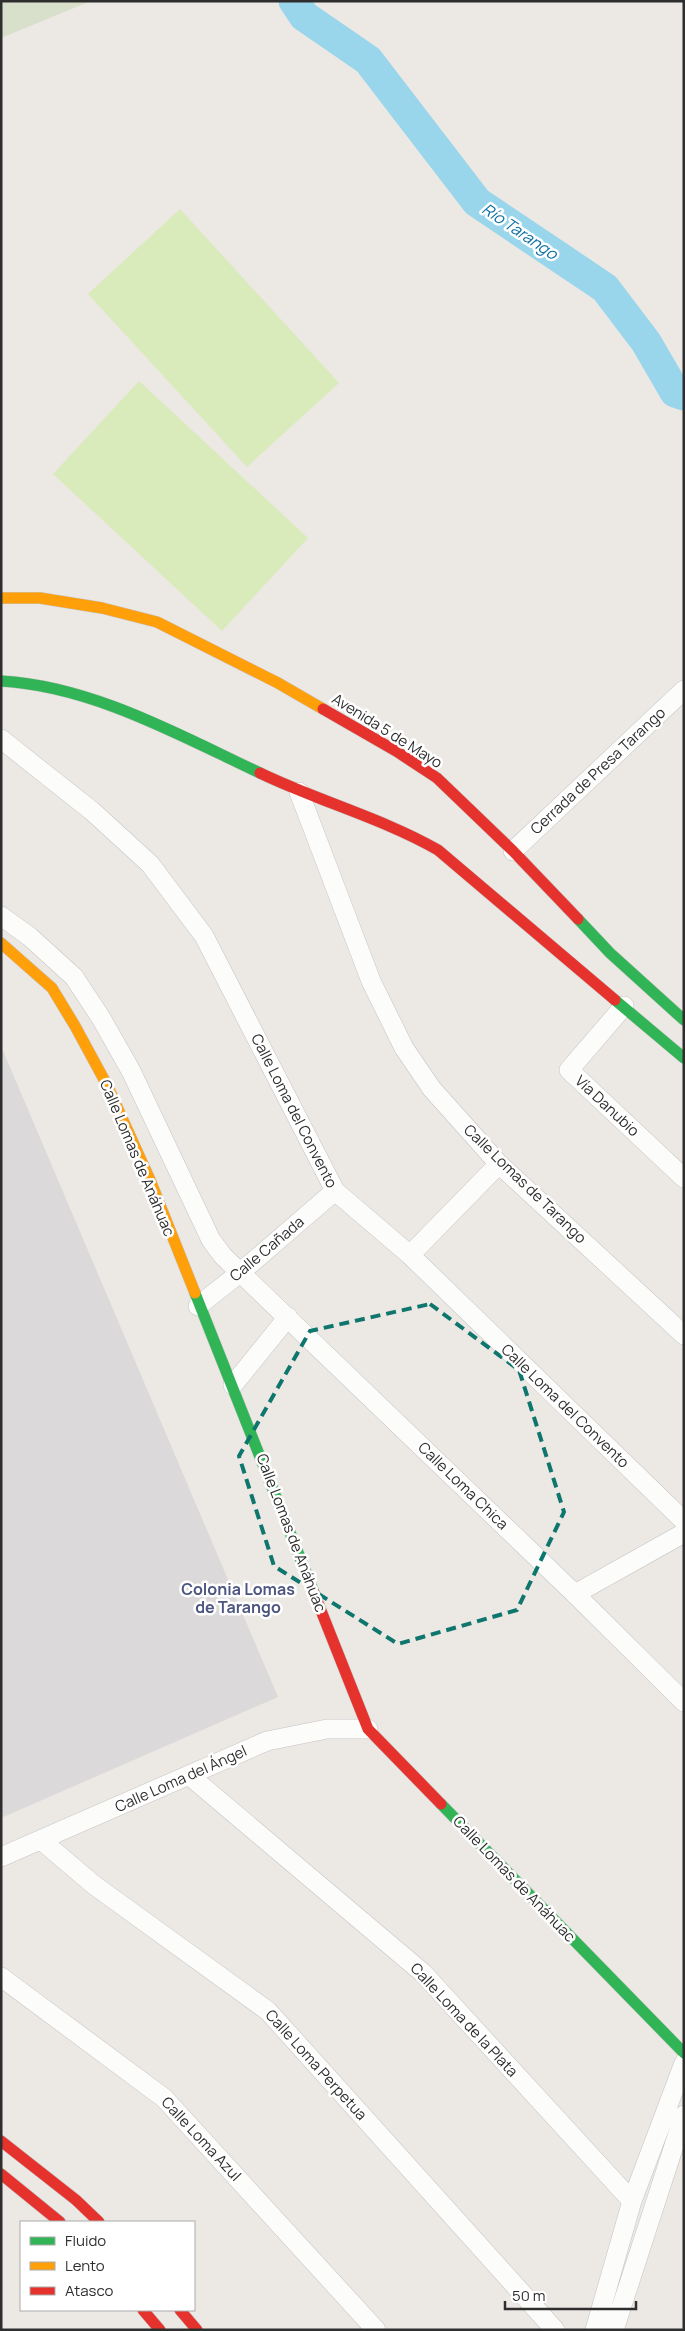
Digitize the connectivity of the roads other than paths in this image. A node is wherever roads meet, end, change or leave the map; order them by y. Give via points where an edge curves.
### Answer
1 (1, 598) edge
2 (1, 681) edge
3 (684, 690) edge
4 (1, 739) edge
5 (299, 792) junction
6 (513, 851) junction
7 (1, 916) edge
8 (1, 943) edge
9 (624, 1006) junction
10 (684, 1020) edge
11 (684, 1058) edge
12 (499, 1164) junction
13 (684, 1178) edge
14 (335, 1191) junction
15 (410, 1255) junction
16 (241, 1272) junction
17 (198, 1306) junction
18 (288, 1317) junction
19 (684, 1335) edge
20 (233, 1385) junction
21 (684, 1522) edge
22 (684, 1533) edge
23 (575, 1594) junction
24 (684, 1702) edge
25 (368, 1729) junction
26 (190, 1776) junction
27 (41, 1840) junction
28 (1, 1857) edge
29 (1, 1977) edge
30 (684, 2053) edge
31 (684, 2063) edge
32 (684, 2115) edge
33 (1, 2141) edge
34 (1, 2174) edge
35 (632, 2201) junction
36 (59, 2221) edge
37 (98, 2221) edge
38 (144, 2311) edge
39 (181, 2311) edge
40 (160, 2330) edge
41 (197, 2330) edge
42 (376, 2330) edge
43 (556, 2330) edge
44 (595, 2330) edge
45 (614, 2330) edge

1 - 6 main road, Avenida 5 de Mayo via 40,598 102,608 166,627 278,683 404,756 436,778
2 - 5 main road via 81,694 180,735
3 - 6 street, Cerrada de Presa Tarango
4 - 14 street, Calle Loma del Convento via 92,811 150,864 204,936
5 - 9 main road via 412,835 438,850
5 - 12 street, Calle Lomas de Tarango via 371,981 404,1048 432,1089
6 - 10 main road, Avenida 5 de Mayo via 610,953
7 - 16 street, Calle Lomas de Anáhuac via 74,977 131,1072 211,1240
8 - 17 main road, Calle Lomas de Anáhuac via 52,988 75,1026 150,1180
9 - 11 main road
9 - 13 street, Vía Danubio via 569,1070
12 - 15 street
12 - 19 street, Calle Lomas de Tarango
14 - 15 street, Calle Loma del Convento
14 - 16 street, Calle Cañada
15 - 21 street, Calle Loma del Convento
16 - 17 street, Calle Cañada
16 - 18 street, Calle Loma Chica
17 - 20 main road, Calle Lomas de Anáhuac
18 - 20 street
18 - 23 street, Calle Loma Chica
20 - 25 main road, Calle Lomas de Anáhuac
22 - 23 street
23 - 24 street, Calle Loma Chica
25 - 26 street, Calle Loma del Ángel via 327,1729 267,1741
25 - 30 main road, Calle Lomas de Anáhuac
26 - 27 street, Calle Loma del Ángel
26 - 35 street, Calle Loma de la Plata via 423,1973
27 - 28 street, Calle Loma del Ángel
27 - 43 street, Calle Loma Perpetua via 94,1885 268,2011
29 - 42 street, Calle Loma Azul via 164,2098
31 - 35 street
32 - 45 street
33 - 37 main road
34 - 36 main road
35 - 44 street
38 - 40 main road
39 - 41 main road

